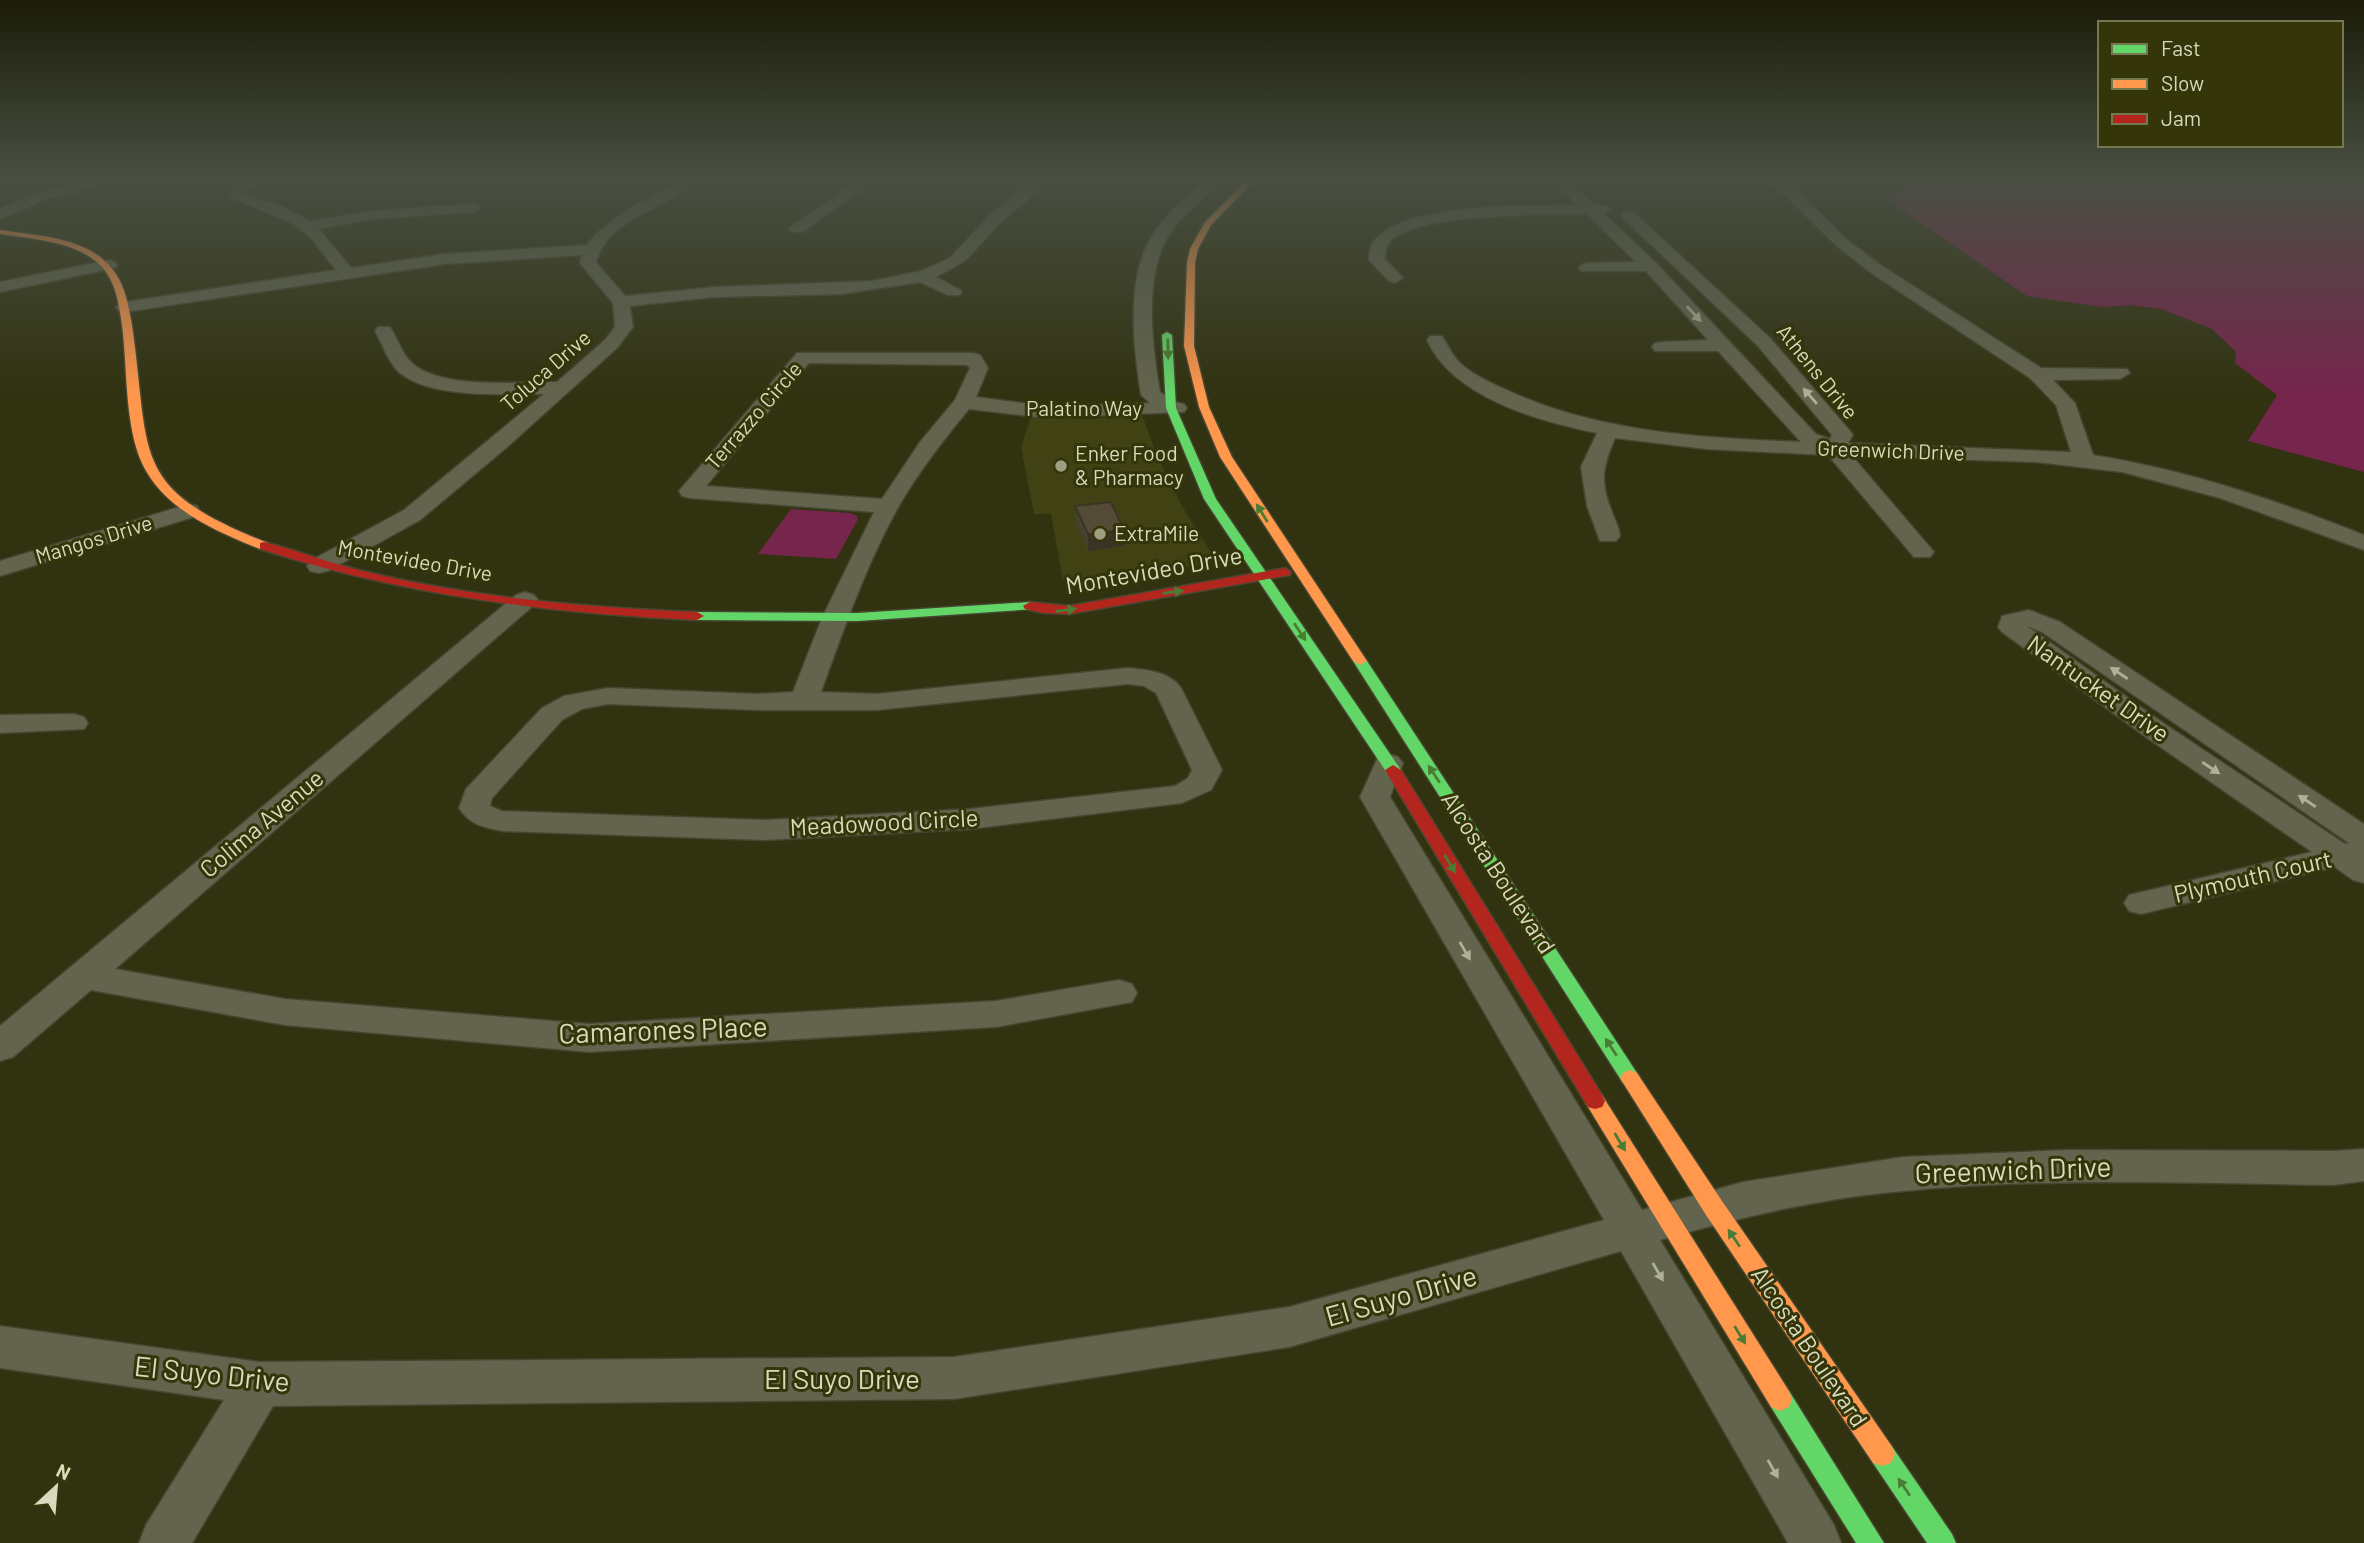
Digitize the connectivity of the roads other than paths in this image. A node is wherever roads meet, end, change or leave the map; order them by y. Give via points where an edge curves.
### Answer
1 (81, 251) edge
2 (331, 251) edge
3 (573, 251) edge
4 (589, 251) edge
5 (967, 251) edge
6 (1153, 251) edge
7 (1194, 251) edge
8 (1378, 251) edge
9 (1635, 251) edge
10 (1666, 251) edge
11 (1852, 251) edge
12 (109, 265) junction
13 (1650, 266) junction
14 (1587, 268) dead end
15 (345, 272) junction
16 (920, 276) junction
17 (1395, 278) dead end
18 (0, 287) edge
19 (954, 291) dead end
20 (621, 302) junction
21 (125, 307) junction
22 (1167, 315) dead end
23 (384, 331) dead end
24 (1436, 340) dead end
25 (1723, 345) junction
26 (1661, 347) dead end
27 (2120, 373) dead end
28 (2037, 374) junction
29 (559, 388) junction
30 (964, 402) junction
31 (1204, 407) junction
32 (1171, 408) junction
33 (1608, 431) junction
34 (1834, 449) junction
35 (2084, 459) junction
36 (888, 506) junction
37 (189, 511) junction
38 (1608, 536) dead end
39 (2364, 543) edge
40 (1922, 552) dead end
41 (319, 566) junction
42 (0, 569) edge
43 (1298, 570) junction
44 (1261, 576) junction
45 (1105, 586) dead end
46 (1051, 593) dead end
47 (525, 600) junction
48 (1027, 605) junction
49 (835, 618) junction
50 (804, 700) junction
51 (74, 723) dead end
52 (0, 724) edge
53 (2206, 732) junction
54 (2168, 739) junction
55 (1388, 762) joint
56 (2358, 854) edge
57 (2141, 903) dead end
58 (83, 976) junction
59 (1119, 993) dead end
60 (0, 1047) edge
61 (2364, 1165) edge
62 (1714, 1208) junction
63 (1651, 1226) junction
64 (0, 1347) edge
65 (260, 1384) junction
66 (164, 1543) edge
67 (1816, 1543) edge
68 (1871, 1543) edge
69 (1943, 1543) edge

1 - 12 main road
2 - 15 street
3 - 15 street via 444,259
4 - 20 street via 588,263
5 - 16 street via 947,266
6 - 32 street, Alcosta Boulevard via 1145,364 1151,395
7 - 31 main road, Alcosta Boulevard via 1189,346
8 - 17 street via 1377,260
9 - 13 street, Athens Drive
34 -> 10 street, Athens Drive via 1843,435 1764,342
11 - 28 street
12 - 18 street
12 - 21 main road, Montevideo Drive via 118,278
13 - 14 street
13 -> 25 street, Athens Drive
15 - 21 street
16 - 19 street
16 - 20 street via 839,289 683,293
20 - 29 street, Toluca Drive via 624,327 611,344
21 - 37 main road, Montevideo Drive via 139,438 148,467
22 -> 32 main road, Alcosta Boulevard
23 - 29 street via 405,367 422,378 451,384
24 - 33 street, Greenwich Drive via 1459,374 1511,400
25 - 26 street
25 - 34 street, Athens Drive via 1809,438
27 - 28 street
28 - 35 street via 2065,403
29 - 41 street, Toluca Drive via 412,515
30 - 32 street, Palatino Way via 1046,412
30 - 36 street, Terrazzo Circle via 926,446
30 - 36 street, Terrazzo Circle via 979,368 973,359 804,357 690,491
31 - 32 street, Palatino Way
43 -> 31 main road, Alcosta Boulevard via 1226,457
32 - 44 main road, Alcosta Boulevard via 1210,499
33 - 34 street, Greenwich Drive via 1676,441
33 - 38 street via 1592,467
34 - 35 street, Greenwich Drive
34 - 40 street
35 - 39 street, Greenwich Drive via 2157,473 2235,496
36 - 49 street, Terrazzo Circle
37 - 41 main road, Montevideo Drive via 272,551
37 - 42 street, Mangos Drive
41 - 47 main road, Montevideo Drive via 384,581
43 - 44 main road
62 -> 43 main road, Alcosta Boulevard
44 - 45 main road, Montevideo Drive via 1220,572
48 -> 44 main road, Montevideo Drive via 1053,612
44 -> 55 main road, Alcosta Boulevard
46 - 48 main road, Montevideo Drive
47 - 49 main road, Montevideo Drive via 733,617
47 - 58 street, Colima Avenue
48 - 49 main road, Montevideo Drive
49 - 50 street
50 - 50 street, Meadowood Circle via 877,702 1128,676 1151,679 1167,688 1207,770 1200,784 1182,794 970,819 765,830 502,821 483,817 474,808 477,796 552,713 574,702 608,696
51 - 52 street
53 - 54 street
53 -> 54 street, Nantucket Drive via 2051,627 2029,618 2011,621 2011,626 2034,644
56 -> 53 street, Nantucket Drive
54 -> 56 street, Nantucket Drive
55 -> 63 street, Alcosta Boulevard via 1375,797 1513,1032
56 - 57 street, Plymouth Court
58 - 59 street, Camarones Place via 285,1012 589,1038 996,1014
58 - 60 street, Colima Avenue
61 - 62 street, Greenwich Drive via 2067,1166 1903,1174 1753,1197
62 - 63 street, Greenwich Drive
69 -> 62 main road, Alcosta Boulevard
63 - 65 street, El Suyo Drive via 1289,1327 954,1378
63 -> 67 street, Alcosta Boulevard
63 -> 68 main road, Alcosta Boulevard
64 - 65 street, El Suyo Drive
65 - 66 street

